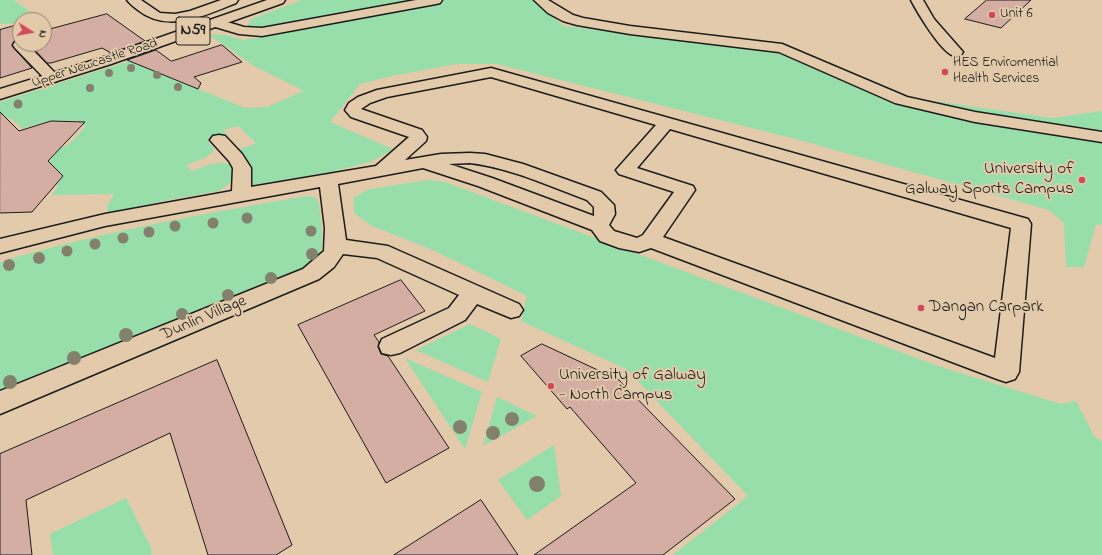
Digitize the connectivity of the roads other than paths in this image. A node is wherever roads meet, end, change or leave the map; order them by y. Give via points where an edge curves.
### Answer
1 (133, 0) edge
2 (232, 0) edge
3 (279, 0) edge
4 (436, 0) edge
5 (540, 0) edge
6 (917, 0) edge
7 (217, 23) junction
8 (27, 52) edge
9 (956, 52) dead end
10 (52, 78) junction
11 (0, 94) edge
12 (667, 122) junction
13 (1102, 137) edge
14 (219, 140) dead end
15 (424, 162) junction
16 (381, 171) junction
17 (328, 180) junction
18 (241, 196) junction
19 (599, 225) junction
20 (650, 240) junction
21 (0, 246) edge
22 (335, 246) junction
23 (473, 294) junction
24 (511, 310) dead end
25 (390, 346) dead end
26 (0, 403) edge

1 - 2 street via 156,15 172,17 189,15
3 - 7 street, Upper Newcastle Road / N59
4 - 7 street via 253,33 234,30
5 - 13 street via 568,18 582,22 782,48 901,100 921,106
6 - 9 street via 935,30
7 - 10 street, Upper Newcastle Road / N59
8 - 10 street
10 - 11 street, Upper Newcastle Road / N59
12 - 16 street via 491,72 385,93 355,106 353,110 363,117 416,134 418,137 417,141
12 - 20 street via 625,170 686,190
12 - 20 street via 1021,224 1006,372
14 - 18 street via 242,168
15 - 16 street
15 - 19 street
15 - 19 street via 471,158 506,164 594,196 604,204 605,214
16 - 17 street
17 - 18 street
17 - 22 street
18 - 21 street via 96,223
19 - 20 street via 607,236 626,243 639,245
22 - 23 street via 381,251
22 - 26 street, Dunlin Village via 327,261 311,274
23 - 24 street
23 - 25 street via 456,314

